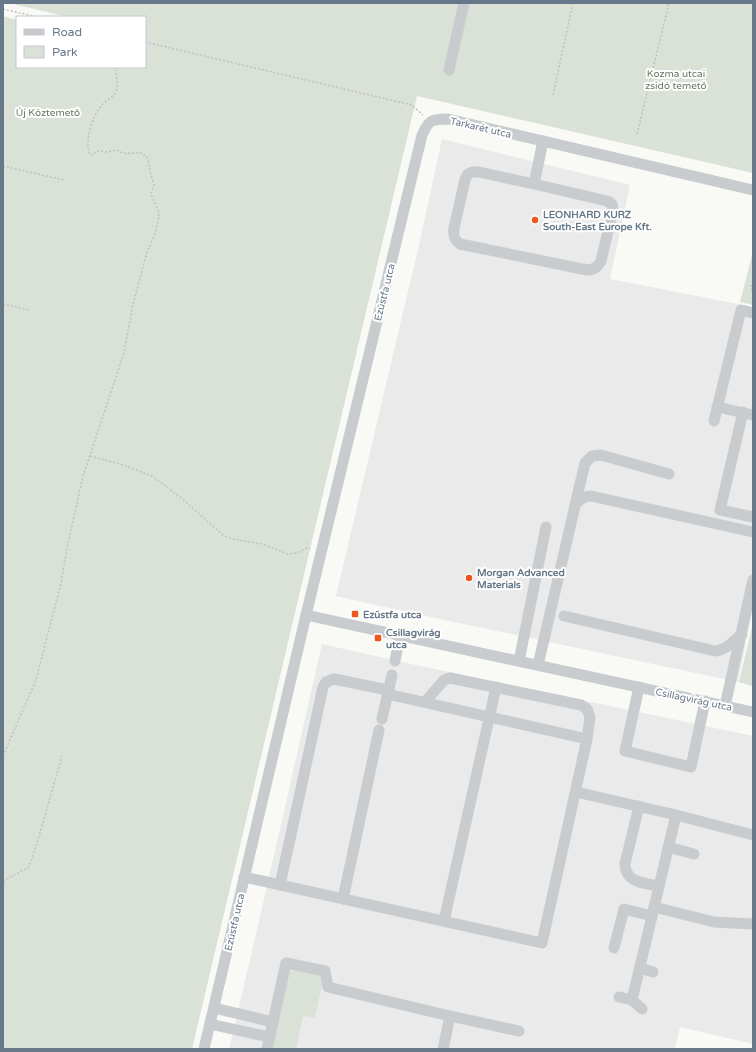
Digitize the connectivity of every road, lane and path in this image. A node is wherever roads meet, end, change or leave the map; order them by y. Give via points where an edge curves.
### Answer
1 (464, 3) edge
2 (573, 3) edge
3 (669, 3) edge
4 (3, 9) edge
5 (33, 16) edge
6 (146, 42) edge
7 (115, 68) edge
8 (449, 70) dead end
9 (553, 95) dead end
10 (430, 121) junction
11 (637, 134) dead end
12 (544, 141) junction
13 (3, 166) edge
14 (64, 180) dead end
15 (534, 184) junction
16 (753, 190) edge
17 (753, 281) edge
18 (753, 294) edge
19 (3, 304) edge
20 (29, 310) dead end
21 (753, 313) edge
22 (718, 407) junction
23 (748, 414) edge
24 (714, 421) dead end
25 (90, 456) junction
26 (669, 474) dead end
27 (575, 506) junction
28 (753, 517) edge
29 (546, 527) dead end
30 (753, 532) edge
31 (319, 561) junction
32 (753, 580) edge
33 (306, 615) junction
34 (564, 616) dead end
35 (742, 634) junction
36 (400, 635) junction
37 (395, 660) dead end
38 (519, 661) junction
39 (538, 665) junction
40 (392, 675) dead end
41 (496, 687) junction
42 (639, 687) junction
43 (388, 692) junction
44 (705, 701) junction
45 (425, 702) junction
46 (725, 706) junction
47 (753, 712) edge
48 (489, 716) junction
49 (587, 739) junction
50 (3, 756) edge
51 (62, 756) dead end
52 (576, 792) junction
53 (639, 806) junction
54 (676, 816) junction
55 (753, 835) edge
56 (668, 847) junction
57 (694, 854) dead end
58 (244, 877) junction
59 (3, 882) edge
60 (280, 885) junction
61 (659, 886) junction
62 (343, 899) junction
63 (653, 911) junction
64 (444, 921) junction
65 (753, 924) edge
66 (614, 948) dead end
67 (640, 968) junction
68 (653, 972) dead end
69 (619, 997) dead end
70 (632, 1000) junction
71 (214, 1008) junction
72 (642, 1009) dead end
73 (450, 1016) junction
74 (273, 1022) junction
75 (210, 1024) junction
76 (519, 1031) dead end
77 (269, 1037) junction
78 (204, 1049) edge
79 (266, 1049) edge
80 (443, 1049) edge

1 - 8 street
2 - 9 path
3 - 11 path
4 - 5 path
6 - 10 path via 412,106
7 - 25 path via 118,85 116,92 96,113 88,148 90,155 97,151 116,150 125,153 139,152 146,157 154,185 151,194 159,216 133,304 124,353
10 - 12 street, Tarkarét utca via 448,119
10 - 31 street, Ezüstfa utca via 422,135
12 - 15 street
12 - 16 street, Tarkarét utca
13 - 14 path
15 - 15 street via 611,204 613,210 601,261 597,267 587,270 460,244 455,240 454,228 466,176 469,173 479,172
17 - 18 path
19 - 20 path
21 - 22 street via 741,310
22 - 23 street
22 - 24 street
23 - 28 street via 720,510
25 - 31 path via 152,476 223,535 262,544 288,554 309,548
25 - 50 path via 83,476 62,583 36,680
26 - 27 street via 601,456 592,456 585,463
27 - 30 street via 582,498 591,496
27 - 39 street
29 - 38 street
31 - 33 street, Ezüstfa utca
32 - 35 street
33 - 36 street, Csillagvirág utca
33 - 58 street, Ezüstfa utca
34 - 35 street via 715,651 725,648
35 - 46 street
36 - 37 street
36 - 38 street, Csillagvirág utca
38 - 39 street, Csillagvirág utca
39 - 42 street, Csillagvirág utca
40 - 43 street
41 - 45 street via 450,678 444,680
41 - 48 street
41 - 49 street via 581,705 587,709 590,717
42 - 44 street, Csillagvirág utca
42 - 44 street via 625,751 691,767
43 - 45 street
43 - 60 street via 334,679 326,682
43 - 62 street
44 - 46 street, Csillagvirág utca
45 - 48 street
46 - 47 street, Csillagvirág utca
48 - 49 street
48 - 64 street
49 - 52 street
51 - 59 path via 29,867
52 - 53 street
52 - 64 street via 542,943
53 - 54 street
53 - 61 street via 625,864 626,872 636,881
54 - 55 street
54 - 56 street
56 - 57 street
56 - 61 street
58 - 60 street
58 - 71 street, Ezüstfa utca
60 - 62 street
61 - 63 street
62 - 64 street
63 - 65 street via 714,922
63 - 66 street via 624,909
63 - 67 street
67 - 68 street
67 - 70 street
69 - 70 street
70 - 72 street
71 - 74 street
71 - 75 street, Ezüstfa utca
73 - 74 street via 328,987 325,971 286,963
73 - 76 street
73 - 80 street
74 - 77 street
75 - 77 street
75 - 78 street, Ezüstfa utca
77 - 79 street

